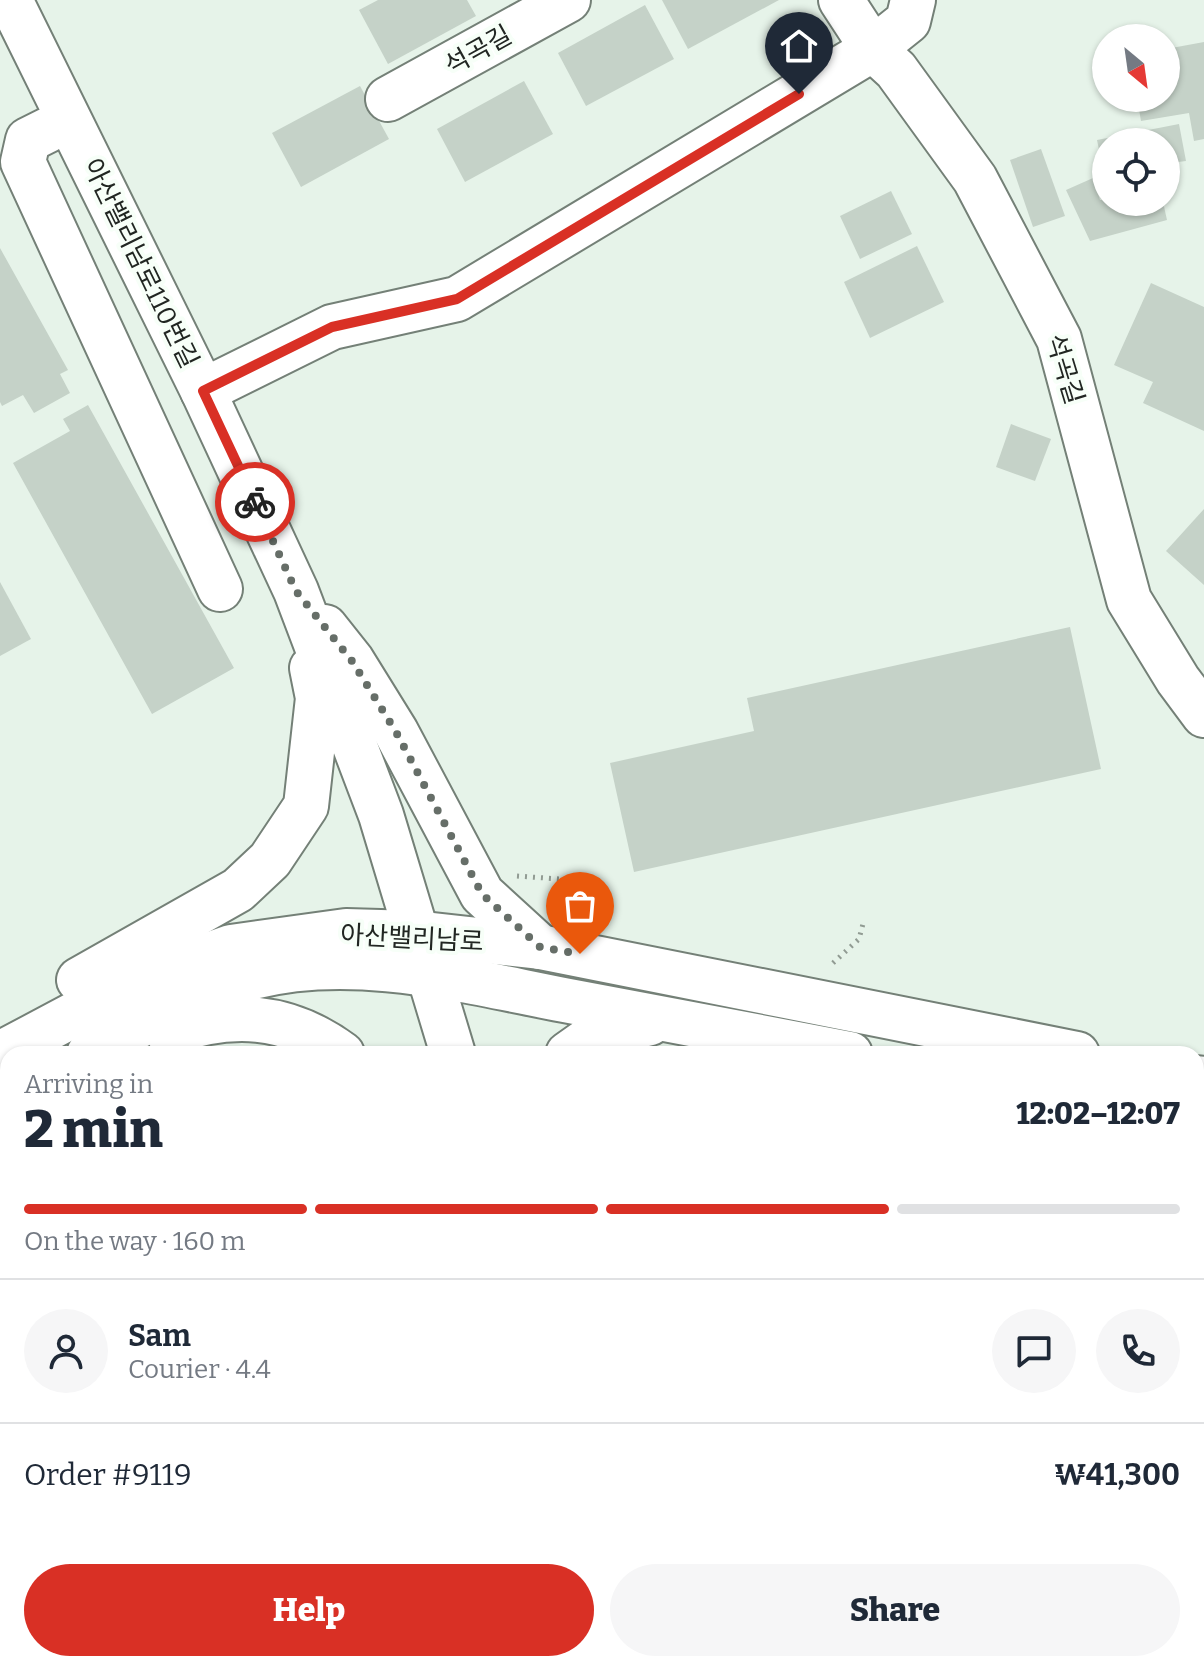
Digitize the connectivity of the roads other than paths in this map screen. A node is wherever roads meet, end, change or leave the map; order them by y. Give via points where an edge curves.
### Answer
1 (568, 0) edge
2 (841, 0) edge
3 (913, 0) edge
4 (10, 17) edge
5 (873, 49) junction
6 (388, 99) dead end
7 (48, 130) dead end
8 (203, 391) junction
9 (220, 589) dead end
10 (296, 591) junction
11 (1204, 715) edge
12 (548, 931) junction
13 (415, 933) junction
14 (428, 976) junction
15 (666, 1019) junction
16 (0, 1031) edge
17 (15, 1046) edge
18 (103, 1046) edge
19 (132, 1046) edge
20 (330, 1046) edge
21 (450, 1046) edge
22 (579, 1046) edge
23 (808, 1046) edge
24 (1043, 1046) edge

1 - 6 street, 석곡길
2 - 5 street, 석곡길
3 - 5 street via 908,21
4 - 8 street, 아산밸리남로110번길
5 - 8 street via 457,299 332,327
5 - 11 street, 석곡길 via 896,70 975,179 1059,339 1129,600
7 - 9 street via 28,140 23,162
8 - 10 street, 아산밸리남로110번길
10 - 12 street via 352,661 389,720 482,894
10 - 13 street, 아산밸리남로110번길 via 381,815
10 - 16 street via 318,698 306,806 270,860 238,890
12 - 13 street, 아산밸리남로
12 - 24 street, 아산밸리남로
13 - 14 street, 아산밸리남로110번길
13 - 17 street, 아산밸리남로 via 346,931 231,947 141,979
14 - 15 street, 아산밸리남로
14 - 18 street, 아산밸리남로 via 357,967 254,977 154,1016
14 - 21 street, 아산밸리남로110번길
15 - 22 street via 592,1037
15 - 23 street, 아산밸리남로
19 - 20 street via 207,1020 234,1017 293,1029

